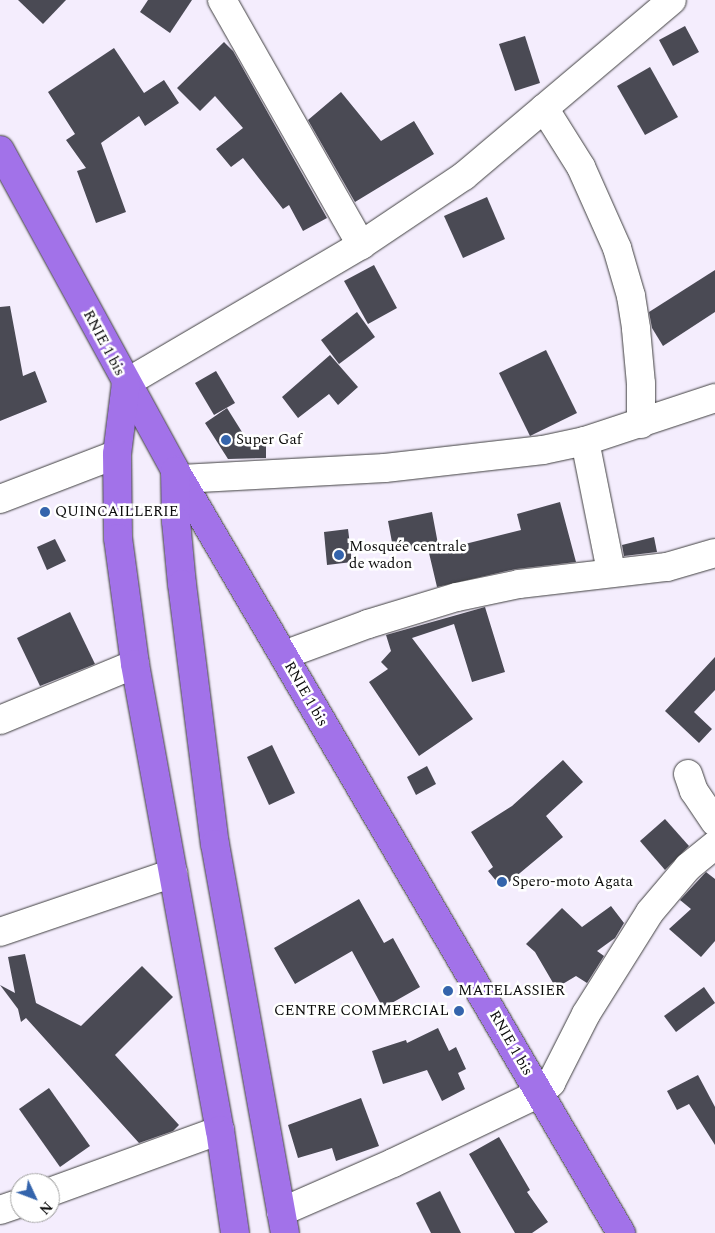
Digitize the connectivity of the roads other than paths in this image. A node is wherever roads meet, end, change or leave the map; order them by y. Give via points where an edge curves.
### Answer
1 (222, 0) edge
2 (672, 0) edge
3 (544, 108) junction
4 (0, 150) edge
5 (361, 245) junction
6 (126, 383) junction
7 (715, 398) edge
8 (640, 424) junction
9 (585, 441) junction
10 (117, 454) junction
11 (178, 474) junction
12 (0, 499) edge
13 (715, 554) edge
14 (611, 571) junction
15 (284, 655) junction
16 (135, 664) junction
17 (0, 720) edge
18 (688, 774) dead end
19 (715, 822) edge
20 (715, 845) edge
21 (173, 873) junction
22 (0, 932) edge
23 (540, 1093) junction
24 (220, 1130) junction
25 (60, 1188) edge
26 (283, 1222) edge
27 (235, 1233) edge
28 (621, 1233) edge

1 - 5 street
2 - 3 street
3 - 5 street via 464,176
3 - 8 street via 581,167 617,248 631,296 638,349
4 - 6 main road, RNIE 1 bis
5 - 6 street
6 - 10 main road
6 - 11 main road, RNIE 1 bis
7 - 8 street
8 - 9 street
9 - 11 street via 465,461
9 - 14 street
10 - 12 street
10 - 16 main road via 118,538
11 - 15 main road, RNIE 1 bis
11 - 26 main road via 176,521 182,584 215,844
13 - 14 street via 667,567
14 - 15 street via 518,584 457,597 359,627
15 - 23 main road, RNIE 1 bis
16 - 17 street
16 - 21 main road
18 - 19 street via 694,791
20 - 23 street via 688,867 650,912 586,1014 551,1083
21 - 22 street
21 - 24 main road
23 - 26 street via 393,1163
23 - 28 main road, RNIE 1 bis
24 - 25 street
24 - 27 main road

